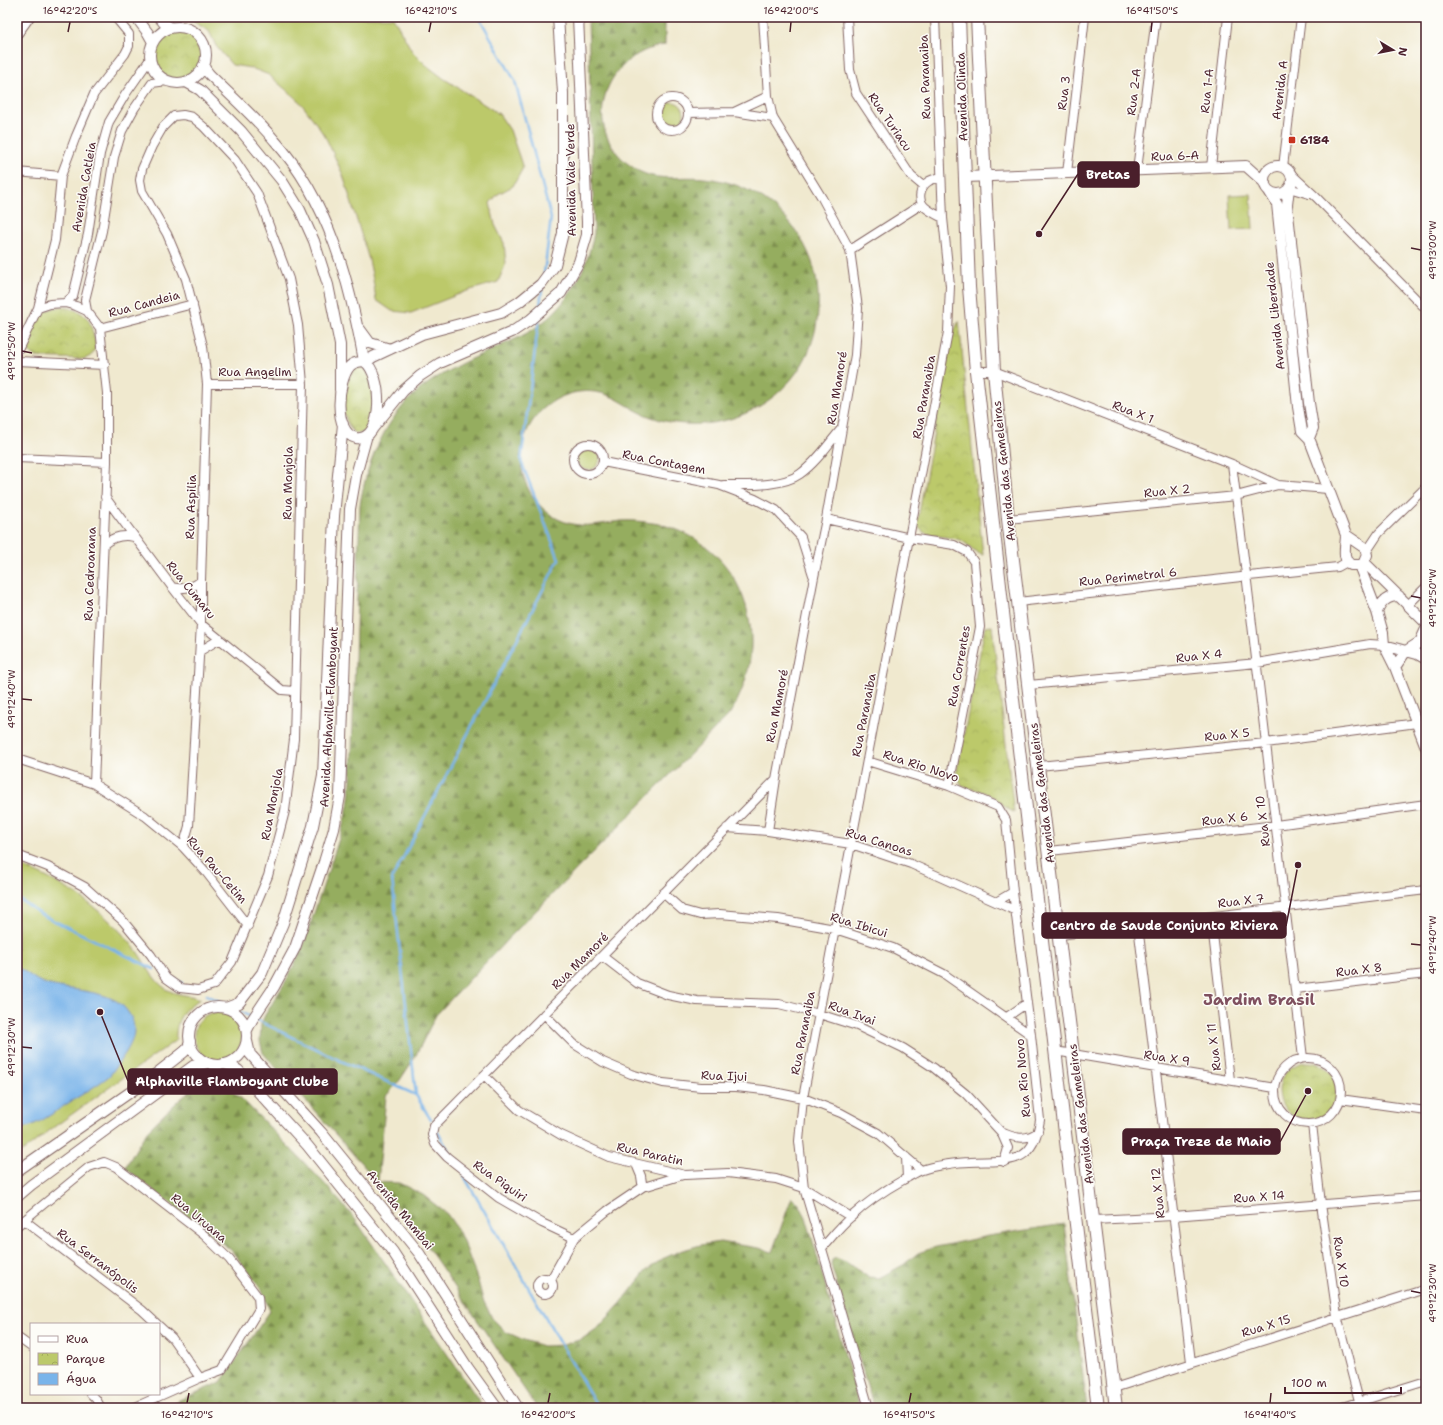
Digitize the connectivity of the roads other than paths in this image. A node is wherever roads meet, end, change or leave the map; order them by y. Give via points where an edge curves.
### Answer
1 (30, 17) edge
2 (115, 17) edge
3 (136, 17) edge
4 (160, 17) edge
5 (558, 17) edge
6 (578, 17) edge
7 (763, 17) edge
8 (847, 17) edge
9 (935, 17) edge
10 (959, 17) edge
11 (977, 17) edge
12 (1085, 17) edge
13 (1156, 17) edge
14 (1228, 17) edge
15 (1301, 17) edge
16 (171, 28) junction
17 (17, 35) edge
18 (153, 42) junction
19 (150, 59) junction
20 (203, 66) junction
21 (167, 81) junction
22 (186, 82) junction
23 (768, 96) junction
24 (734, 112) junction
25 (688, 113) dead end
26 (773, 118) junction
27 (1211, 167) junction
28 (1286, 169) junction
29 (1137, 170) junction
30 (17, 172) edge
31 (1067, 173) junction
32 (61, 176) junction
33 (984, 176) junction
34 (942, 177) junction
35 (966, 177) junction
36 (140, 180) joint
37 (924, 186) junction
38 (1267, 186) junction
39 (1289, 188) junction
40 (1316, 197) junction
41 (922, 204) junction
42 (943, 218) junction
43 (850, 250) junction
44 (65, 303) junction
45 (193, 304) junction
46 (38, 308) junction
47 (1426, 309) edge
48 (87, 311) junction
49 (355, 321) junction
50 (100, 328) junction
51 (390, 349) junction
52 (17, 352) edge
53 (17, 361) edge
54 (365, 361) junction
55 (105, 365) junction
56 (976, 371) junction
57 (994, 371) junction
58 (207, 384) junction
59 (303, 384) junction
60 (340, 390) junction
61 (343, 424) junction
62 (843, 428) junction
63 (370, 431) junction
64 (1309, 438) junction
65 (17, 458) edge
66 (107, 462) junction
67 (603, 462) dead end
68 (1232, 464) junction
69 (719, 485) junction
70 (758, 485) junction
71 (1278, 485) junction
72 (1426, 487) edge
73 (1328, 489) junction
74 (1236, 496) junction
75 (106, 497) junction
76 (755, 499) junction
77 (826, 519) junction
78 (1008, 519) junction
79 (1346, 535) junction
80 (134, 537) junction
81 (910, 538) junction
82 (104, 544) junction
83 (1361, 546) junction
84 (1345, 548) junction
85 (1347, 562) junction
86 (814, 577) junction
87 (1246, 577) junction
88 (201, 581) junction
89 (172, 587) junction
90 (1426, 587) edge
91 (1399, 596) junction
92 (1018, 602) junction
93 (1408, 605) junction
94 (1377, 612) junction
95 (1426, 623) edge
96 (201, 624) junction
97 (1426, 630) edge
98 (1383, 633) junction
99 (220, 639) junction
100 (1370, 644) junction
101 (1384, 646) junction
102 (200, 651) junction
103 (1406, 651) junction
104 (1426, 658) edge
105 (1257, 663) junction
106 (1009, 666) junction
107 (1395, 667) junction
108 (1029, 684) junction
109 (295, 691) junction
110 (1417, 723) junction
111 (1266, 743) junction
112 (1426, 747) edge
113 (17, 759) edge
114 (867, 761) junction
115 (1039, 766) junction
116 (776, 779) junction
117 (94, 784) junction
118 (949, 786) junction
119 (1426, 804) edge
120 (1276, 825) junction
121 (727, 828) junction
122 (768, 831) junction
123 (852, 844) junction
124 (183, 847) junction
125 (1050, 852) junction
126 (17, 855) edge
127 (1426, 890) edge
128 (1013, 892) junction
129 (663, 893) junction
130 (996, 902) junction
131 (1286, 908) junction
132 (1016, 911) junction
133 (1211, 917) junction
134 (248, 926) junction
135 (1138, 926) junction
136 (835, 929) junction
137 (1060, 935) junction
138 (602, 956) junction
139 (1426, 974) edge
140 (1295, 989) junction
141 (1027, 1003) junction
142 (226, 1008) junction
143 (544, 1014) junction
144 (819, 1014) junction
145 (1007, 1017) junction
146 (1031, 1035) junction
147 (247, 1036) junction
148 (190, 1041) junction
149 (1055, 1051) junction
150 (1074, 1055) junction
151 (1303, 1058) junction
152 (208, 1063) junction
153 (223, 1064) junction
154 (1157, 1068) junction
155 (484, 1075) junction
156 (1230, 1080) junction
157 (1275, 1088) junction
158 (803, 1098) junction
159 (1340, 1098) junction
160 (1426, 1111) edge
161 (1312, 1124) junction
162 (434, 1126) joint
163 (1000, 1132) junction
164 (1038, 1132) junction
165 (906, 1157) junction
166 (1004, 1162) junction
167 (636, 1164) junction
168 (921, 1170) junction
169 (17, 1171) edge
170 (686, 1175) junction
171 (907, 1178) junction
172 (644, 1186) junction
173 (804, 1188) junction
174 (1426, 1196) edge
175 (17, 1197) edge
176 (1321, 1204) junction
177 (1172, 1216) junction
178 (851, 1217) junction
179 (24, 1220) junction
180 (1094, 1220) junction
181 (17, 1226) edge
182 (574, 1238) junction
183 (822, 1248) junction
184 (550, 1281) dead end
185 (1426, 1289) edge
186 (1337, 1316) junction
187 (156, 1323) edge
188 (160, 1327) edge
189 (17, 1337) edge
190 (30, 1346) edge
191 (1191, 1362) junction
192 (200, 1378) junction
193 (1426, 1381) edge
194 (1114, 1388) junction
195 (92, 1395) edge
196 (1359, 1405) edge
197 (101, 1408) edge
198 (133, 1408) edge
199 (497, 1408) edge
200 (518, 1408) edge
201 (869, 1408) edge
202 (1098, 1408) edge
203 (1116, 1408) edge
204 (1339, 1408) edge

1 - 17 street
2 - 32 street via 129,34 129,46 126,54 94,94
3 - 18 street
4 - 16 street
5 - 51 street, Avenida Vale Verde via 563,93 563,233 555,266 541,284 501,313 422,334
6 - 63 street, Avenida Vale Verde via 587,222 587,235 579,262 561,294 530,320 512,332 440,363 420,376 403,391
7 - 23 street, Rua Mamoré
8 - 37 street, Rua Turiacu via 850,70 856,94 911,176
9 - 34 street, Rua Paranaiba
10 - 35 main road, Avenida Olinda
11 - 33 main road, Avenida Olinda
12 - 31 street, Rua 3
13 - 29 street, Rua 2-A
14 - 27 street, Rua 1-A
15 - 28 street, Avenida A
16 - 18 street via 163,31
16 - 20 street via 184,28 202,40 206,58
18 - 19 street
19 - 21 street via 159,76
19 - 44 street, Avenida Catleia via 110,122 100,154 85,249 73,296
20 - 22 street via 196,76
20 - 49 street via 276,142 315,200 330,233 345,278
21 - 22 street
21 - 48 street, Avenida Catleia via 152,83 122,131 114,157 102,232 85,300
22 - 60 street via 200,90 241,131 282,181 300,210 314,241 328,285 340,345
23 - 24 street
23 - 26 street, Rua Mamoré
24 - 25 street
24 - 26 street
26 - 43 street, Rua Mamoré via 822,198
27 - 29 street, Rua 6-A
27 - 38 street, Rua 6-A via 1246,166
28 - 38 street via 1278,166 1269,169 1264,178
28 - 39 street via 1292,180
28 - 40 street
29 - 31 street, Rua 6-A
30 - 32 street
31 - 33 street, Rua 6-A
32 - 46 street via 56,240
33 - 35 street, Rua 6-A
33 - 57 main road, Avenida das Gameleiras
34 - 37 street via 929,181
34 - 42 street, Rua Paranaiba
35 - 56 main road, Avenida das Gameleiras via 969,287
36 - 45 street, Rua Aspilia via 142,191 167,234 186,278
36 - 59 street, Rua Monjola via 142,168 152,146 174,116 192,117 235,160 257,193 289,279 298,326
37 - 41 street via 920,195
38 - 39 street via 1273,193 1282,193
38 - 64 street, Avenida Liberdade via 1277,204 1298,407 1302,431
39 - 40 street
39 - 64 street, Avenida Liberdade via 1287,205 1314,428
40 - 47 street
41 - 42 street
41 - 43 street
42 - 81 street, Rua Paranaiba via 950,286 948,332
43 - 62 street, Rua Mamoré via 858,308 855,355
44 - 46 street
44 - 48 street
45 - 50 street, Rua Candeia
45 - 58 street, Rua Aspilia via 203,346
46 - 52 street
48 - 50 street
49 - 51 street via 370,343
49 - 54 street
50 - 55 street, Rua Cedroarana
51 - 54 street, Avenida Vale Verde
53 - 55 street
54 - 60 street, Avenida Vale Verde via 355,362 349,367
54 - 63 street, Avenida Alphaville Flamboyant via 372,369 379,405
55 - 66 street, Rua Cedroarana
56 - 57 street, Rua X 1
56 - 106 main road, Avenida das Gameleiras
57 - 68 street, Rua X 1
57 - 78 main road, Avenida das Gameleiras
58 - 59 street, Rua Angelim
58 - 88 street, Rua Aspilia
59 - 109 street, Rua Monjola
60 - 61 street, Avenida Alphaville Flamboyant via 339,408
61 - 63 street via 351,436 358,438
61 - 142 street, Avenida Alphaville Flamboyant via 334,516 323,776 313,826 283,923 262,972 238,1004
62 - 70 street, Rua Contagem via 820,455 799,474 779,482
62 - 77 street, Rua Mamoré
63 - 147 street, Avenida Alphaville Flamboyant via 356,475 350,509 340,796 334,829 295,948 274,988 252,1020
64 - 73 street, Avenida Liberdade
65 - 66 street
66 - 75 street, Rua Cedroarana
67 - 69 street, Rua Contagem
68 - 71 street, Rua X 1
68 - 74 street, Rua X 10
69 - 70 street, Rua Contagem
69 - 76 street, Rua Contagem
70 - 76 street
71 - 73 street, Rua X 2
71 - 74 street, Rua X 2
72 - 83 street via 1379,533
73 - 79 street, Avenida Liberdade
74 - 78 street, Rua X 2
74 - 87 street, Rua X 10
75 - 80 street, Rua Cumaru
75 - 82 street, Rua Cedroarana
76 - 86 street, Rua Contagem via 776,510 801,537
77 - 81 street, Rua Correntes
77 - 86 street, Rua Mamoré
78 - 92 main road, Avenida das Gameleiras
79 - 83 street
79 - 84 street, Avenida Liberdade
80 - 82 street via 116,537
80 - 89 street, Rua Cumaru
81 - 114 street, Rua Paranaiba
81 - 118 street, Rua Correntes via 954,545 967,552 974,562 980,627
82 - 117 street, Rua Cedroarana
83 - 84 street via 1351,544
83 - 91 street via 1367,555 1364,562
84 - 85 street, Avenida Liberdade via 1344,556
85 - 87 street, Rua Perimetral 6 via 1338,567
85 - 94 street via 1354,566 1359,565
86 - 116 street, Rua Mamoré
87 - 92 street, Rua Perimetral 6
87 - 105 street, Rua X 10
88 - 89 street via 185,588
88 - 96 street, Rua Aspilia
89 - 96 street, Rua Cumaru
90 - 93 street
91 - 93 street
91 - 94 street via 1387,598
92 - 108 main road, Avenida das Gameleiras
93 - 95 street
94 - 98 street
96 - 99 street, Rua Cumaru
96 - 102 street, Rua Aspilia
97 - 103 street via 1420,642
98 - 100 street
98 - 101 street
99 - 102 street
99 - 109 street, Rua Cumaru via 282,690
100 - 101 street, Rua X 4
100 - 105 street, Rua X 4
101 - 103 street
101 - 107 street
102 - 124 street, Rua Aspilia via 190,826
103 - 104 street
103 - 107 street
105 - 108 street, Rua X 4
105 - 111 street, Rua X 10
106 - 108 main road via 1017,683
106 - 149 main road, Avenida das Gameleiras
107 - 110 street
108 - 115 main road, Avenida das Gameleiras
109 - 134 street, Rua Monjola via 294,739 285,810 268,876
110 - 111 street, Rua X 5
110 - 112 street
111 - 115 street, Rua X 5
111 - 120 street, Rua X 10
113 - 117 street, Rua Pau-Cetim
114 - 118 street, Rua Rio Novo
114 - 123 street, Rua Paranaiba
115 - 125 main road, Avenida das Gameleiras
116 - 121 street, Rua Mamoré
116 - 122 street, Rua Mamoré
117 - 124 street, Rua Pau-Cetim via 145,816
118 - 128 street, Rua Rio Novo via 998,807 1006,820
119 - 120 street, Rua X 6
120 - 125 street, Rua X 6
120 - 131 street, Rua X 10
121 - 122 street, Rua Canoas
121 - 129 street, Rua Mamoré
122 - 123 street, Rua Canoas
123 - 130 street, Rua Canoas via 912,864
123 - 136 street, Rua Paranaiba
124 - 134 street, Rua Pau-Cetim
125 - 137 main road, Avenida das Gameleiras
126 - 134 street, Rua Monjola via 48,867 85,887 123,921 166,978 180,988 198,990 214,985 232,962
127 - 131 street, Rua X 7
128 - 130 street
128 - 132 street, Rua Rio Novo
129 - 136 street, Rua Ibicui via 682,910 700,915 720,914 778,919
129 - 138 street, Rua Mamoré
130 - 132 street, Rua Canoas
131 - 133 street, Rua X 7
131 - 140 street, Rua X 10
132 - 141 street, Rua Rio Novo
133 - 135 street, Rua X 7
133 - 156 street, Rua X 11
135 - 137 street, Rua X 7
135 - 154 street, Rua X 12
136 - 144 street, Rua Paranaiba
136 - 145 street, Rua Ibicui via 893,948 944,974
137 - 150 main road, Avenida das Gameleiras
138 - 143 street, Rua Mamoré
138 - 144 street, Rua Ivai via 637,983 668,995 697,1001 779,1004
139 - 140 street, Rua X 8
140 - 151 street, Rua X 10
141 - 145 street
141 - 146 street, Rua Rio Novo
142 - 147 street via 235,1012 243,1021
142 - 148 street via 216,1007 199,1014 193,1021
143 - 155 street, Rua Mamoré
143 - 158 street, Rua Ijui via 574,1044 603,1062 631,1074 664,1083 764,1090
144 - 158 street, Rua Paranaiba
144 - 163 street, Rua Ivai via 857,1026 903,1048 934,1068 966,1094
145 - 146 street, Rua Ibicui
146 - 164 street, Rua Rio Novo via 1040,1120
147 - 153 street via 244,1050 228,1064
147 - 200 street, Avenida Mambai via 250,1054 320,1132 419,1253
148 - 152 street via 199,1058
148 - 169 street via 184,1052 152,1077
149 - 150 street, Rua X 9
149 - 202 main road, Avenida das Gameleiras
150 - 154 street, Rua X 9
150 - 180 main road, Avenida das Gameleiras
151 - 157 street via 1284,1068
151 - 159 street via 1314,1058 1332,1068 1341,1088
152 - 153 street
152 - 175 street via 193,1066 171,1081
153 - 199 street via 238,1070 307,1145 393,1252
154 - 156 street, Rua X 9
154 - 177 street, Rua X 12
155 - 162 street, Rua Mamoré
155 - 167 street, Rua Paratin via 519,1110 561,1135 609,1157
156 - 157 street, Rua X 9
157 - 161 street via 1278,1102 1285,1114 1293,1120
158 - 165 street, Rua Ijui via 841,1113 878,1133
158 - 173 street, Rua Paranaiba via 799,1141
159 - 160 street
159 - 161 street via 1330,1116
161 - 176 street, Rua X 10
162 - 182 street, Rua Piquiri via 434,1144 453,1162 499,1198
163 - 164 street via 1022,1138
163 - 166 street, Rua Ivai via 1008,1148
164 - 166 street, Rua Rio Novo via 1026,1153
165 - 168 street, Rua Ijui
165 - 171 street
166 - 168 street, Rua Rio Novo via 968,1162
167 - 170 street, Rua Paratin
167 - 172 street
168 - 171 street, Rua Rio Novo
170 - 172 street
170 - 173 street, Rua Paratin via 728,1173 776,1179
171 - 178 street, Rua Rio Novo via 882,1192
172 - 182 street
173 - 178 street, Rua Paratin
173 - 183 street, Rua Paranaiba
174 - 176 street, Rua X 14
176 - 177 street, Rua X 14
176 - 186 street, Rua X 10
177 - 180 street, Rua X 14
177 - 191 street, Rua X 12
178 - 183 street, Rua Rio Novo
179 - 181 street
179 - 187 street, Rua Serranópolis
179 - 192 street, Rua Uruana via 89,1167 104,1162 129,1176 204,1235 229,1259 258,1297 259,1309 222,1370
180 - 194 main road, Avenida das Gameleiras
182 - 184 street
183 - 201 street, Rua Paranaiba
185 - 186 street, Rua X 15
186 - 191 street, Rua X 15
186 - 196 street, Rua X 10
188 - 192 street, Rua Serranópolis via 172,1338
189 - 190 street
191 - 194 street, Rua X 15
192 - 198 street
193 - 196 street
194 - 203 main road, Avenida das Gameleiras
195 - 197 street
196 - 204 street

